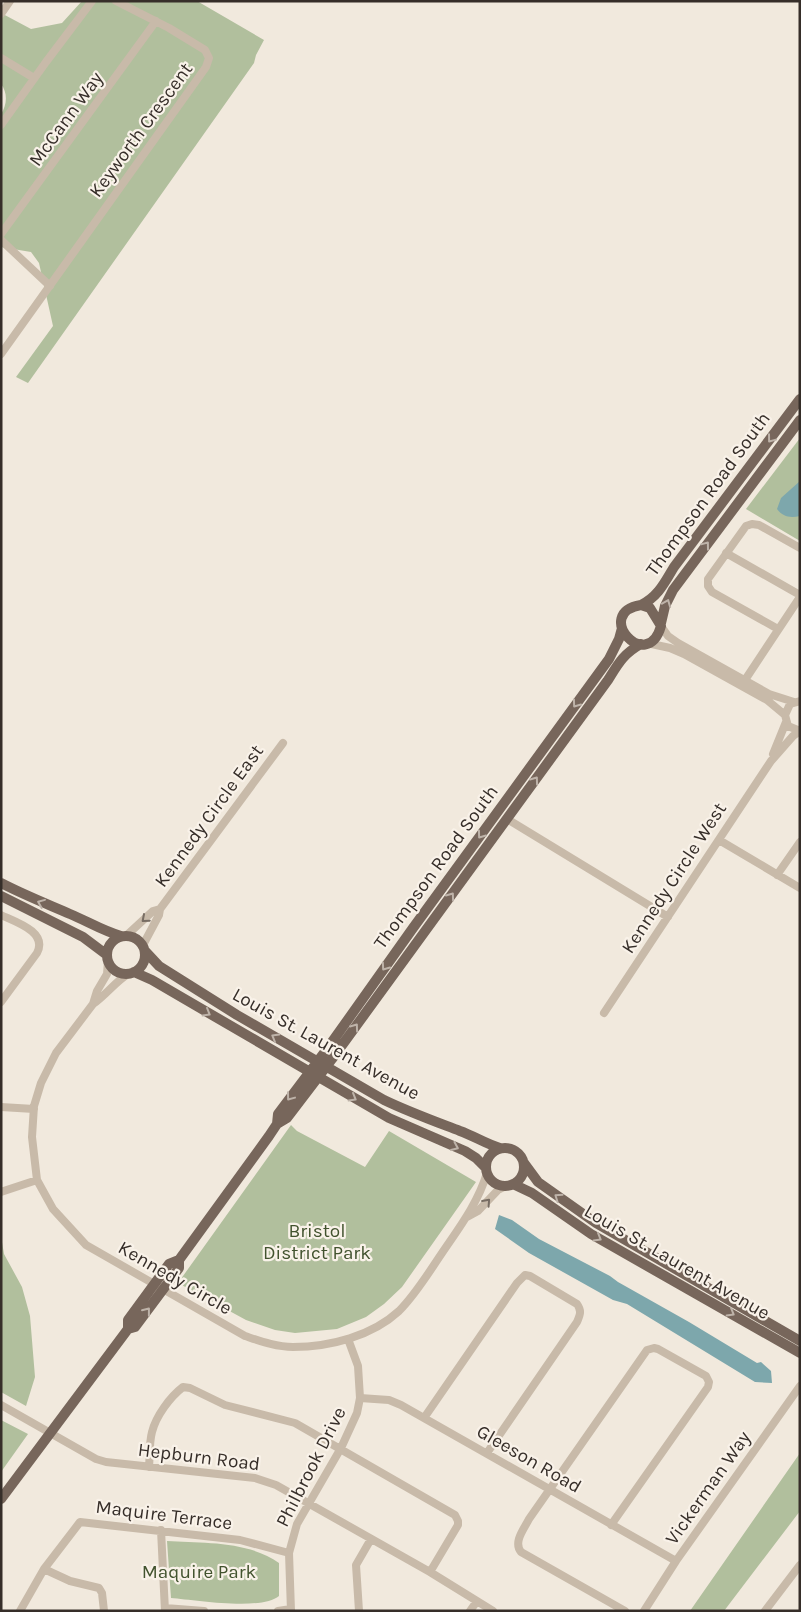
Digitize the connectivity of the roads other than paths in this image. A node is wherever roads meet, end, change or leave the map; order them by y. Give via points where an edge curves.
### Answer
1 (10, 1) edge
2 (92, 1) edge
3 (116, 1) edge
4 (1, 14) edge
5 (156, 21) junction
6 (1, 58) edge
7 (34, 78) junction
8 (1, 124) edge
9 (1, 234) edge
10 (1, 240) edge
11 (50, 286) junction
12 (1, 354) edge
13 (800, 400) edge
14 (800, 420) edge
15 (800, 548) edge
16 (726, 553) junction
17 (800, 596) edge
18 (641, 605) junction
19 (661, 624) junction
20 (622, 628) junction
21 (778, 629) junction
22 (644, 644) junction
23 (743, 683) junction
24 (797, 701) edge
25 (785, 719) junction
26 (800, 731) edge
27 (283, 742) dead end
28 (771, 760) junction
29 (507, 819) junction
30 (719, 840) junction
31 (800, 842) edge
32 (777, 875) junction
33 (1, 884) edge
34 (800, 888) edge
35 (1, 896) edge
36 (160, 909) junction
37 (1, 914) edge
38 (668, 917) junction
39 (124, 936) junction
40 (144, 948) junction
41 (107, 958) junction
42 (131, 973) junction
43 (1, 1002) edge
44 (93, 1004) junction
45 (604, 1013) dead end
46 (322, 1064) junction
47 (314, 1075) junction
48 (1, 1107) edge
49 (34, 1109) junction
50 (500, 1148) junction
51 (524, 1164) junction
52 (486, 1170) junction
53 (37, 1180) junction
54 (510, 1185) junction
55 (1, 1192) edge
56 (467, 1217) junction
57 (159, 1287) junction
58 (348, 1338) junction
59 (800, 1341) edge
60 (800, 1353) edge
61 (800, 1386) edge
62 (360, 1398) junction
63 (1, 1405) edge
64 (424, 1418) junction
65 (51, 1433) junction
66 (341, 1448) junction
67 (487, 1453) junction
68 (149, 1467) junction
69 (549, 1490) junction
70 (1, 1499) edge
71 (309, 1504) junction
72 (611, 1525) junction
73 (160, 1530) junction
74 (371, 1539) junction
75 (289, 1553) junction
76 (676, 1561) junction
77 (800, 1565) edge
78 (44, 1569) junction
79 (430, 1572) junction
80 (477, 1601) junction
81 (165, 1609) edge
82 (291, 1610) edge
83 (20, 1611) edge
84 (104, 1611) edge
85 (204, 1611) edge
86 (278, 1611) edge
87 (359, 1611) edge
88 (470, 1611) edge
89 (493, 1611) edge
90 (625, 1611) edge
91 (644, 1611) edge
92 (765, 1611) edge

1 - 4 street
2 - 7 street
3 - 5 street, Keyworth Crescent
5 - 9 street, McCann Way
5 - 11 street, Keyworth Crescent via 205,50 209,58 206,67
6 - 7 street
7 - 8 street
10 - 11 street
11 - 12 street
13 -> 18 main road, Thompson Road South via 674,567 658,593
19 -> 14 main road, Thompson Road South via 664,606 673,590
15 - 16 street via 752,524 746,526
16 - 17 street
16 - 21 street via 708,579 712,592
17 - 21 street
18 - 19 main road via 650,608
18 - 20 main road via 628,610
19 - 22 main road via 656,637
19 - 23 street via 674,641
20 - 22 main road via 628,639
20 -> 46 main road, Thompson Road South via 610,659
21 - 23 street
22 - 23 street via 670,648
29 -> 22 main road, Thompson Road South via 624,655
23 - 24 street
23 - 25 street via 767,700
24 - 25 street, Kennedy Circle West via 788,707
25 - 26 street via 792,729
25 - 28 street, Kennedy Circle West
26 - 28 street, Kennedy Circle West
27 - 36 street, Kennedy Circle East
28 - 30 street, Kennedy Circle West
29 - 38 street
46 -> 29 main road, Thompson Road South
30 - 32 street
30 - 38 street, Kennedy Circle West
31 - 32 street
32 - 34 street
39 -> 33 main road via 104,931
35 - 41 main road via 83,937
36 -> 39 street, Kennedy Circle East via 153,911
36 - 40 street, Kennedy Circle East
37 - 43 street via 33,932 40,940 37,953
38 - 45 street, Kennedy Circle West
39 - 40 main road via 139,940
39 - 41 main road via 111,943
40 - 42 main road via 143,964
46 -> 40 main road, Louis St. Laurent Avenue via 159,966
41 - 42 main road via 116,971
41 - 44 street, Kennedy Circle via 107,974
42 - 44 street, Kennedy Circle
42 -> 47 main road, Louis St. Laurent Avenue via 152,980
44 - 49 street, Kennedy Circle via 56,1053 41,1083
46 - 47 main road, Thompson Road South
46 - 50 main road, Louis St. Laurent Avenue via 405,1110
47 -> 52 main road, Louis St. Laurent Avenue via 389,1118 470,1154
47 - 57 main road, Thompson Road South via 287,1118 277,1124 179,1260 169,1264
48 - 49 street
49 - 53 street, Kennedy Circle via 32,1137
50 - 51 main road via 512,1149
50 - 52 main road via 489,1155
51 - 54 main road via 522,1176
59 -> 51 main road, Louis St. Laurent Avenue via 596,1223 538,1182
52 - 54 main road via 494,1183
52 - 56 street, Kennedy Circle via 480,1192
53 - 55 street
53 - 57 street, Kennedy Circle via 53,1209 86,1246
56 -> 54 street, Kennedy Circle via 478,1211 498,1190
54 -> 60 main road, Louis St. Laurent Avenue via 532,1193 591,1234
56 - 58 street, Kennedy Circle via 400,1310 384,1323
57 - 58 street, Kennedy Circle via 245,1336 269,1344 310,1346
57 - 65 main road, Thompson Road South via 128,1320 128,1329
58 - 62 street, Philbrook Drive via 358,1366
61 - 76 street, Vickerman Way
62 - 64 street, Gleeson Road via 389,1400
62 - 66 street, Philbrook Drive via 358,1413
63 - 65 street, Hepburn Road
64 - 67 street, Gleeson Road
64 - 67 street via 516,1283 525,1275 530,1276 577,1304 580,1314
65 - 68 street, Hepburn Road via 96,1459
65 - 70 main road, Thompson Road South
66 - 68 street via 295,1423 225,1406 183,1387 156,1421 151,1435
66 - 71 street, Philbrook Drive
66 - 79 street via 455,1515 458,1525
67 - 69 street, Gleeson Road
68 - 71 street, Hepburn Road via 255,1478 276,1485
69 - 72 street, Gleeson Road
69 - 72 street via 647,1350 658,1349 706,1376 708,1387
69 - 90 street via 525,1526 518,1549
71 - 74 street, Hepburn Road
71 - 75 street, Philbrook Drive via 297,1524
72 - 76 street, Gleeson Road
73 - 75 street, Maquire Terrace via 240,1540
73 - 78 street, Maquire Terrace via 80,1522
73 - 81 street
74 - 79 street, Hepburn Road
74 - 87 street via 356,1565
75 - 82 street, Philbrook Drive
76 - 91 street, Vickerman Way
77 - 92 street
78 - 83 street, Maquire Terrace
78 - 84 street via 70,1581 99,1588
79 - 80 street, Hepburn Road
80 - 88 street
80 - 89 street, Hepburn Road
81 - 85 street
82 - 86 street

